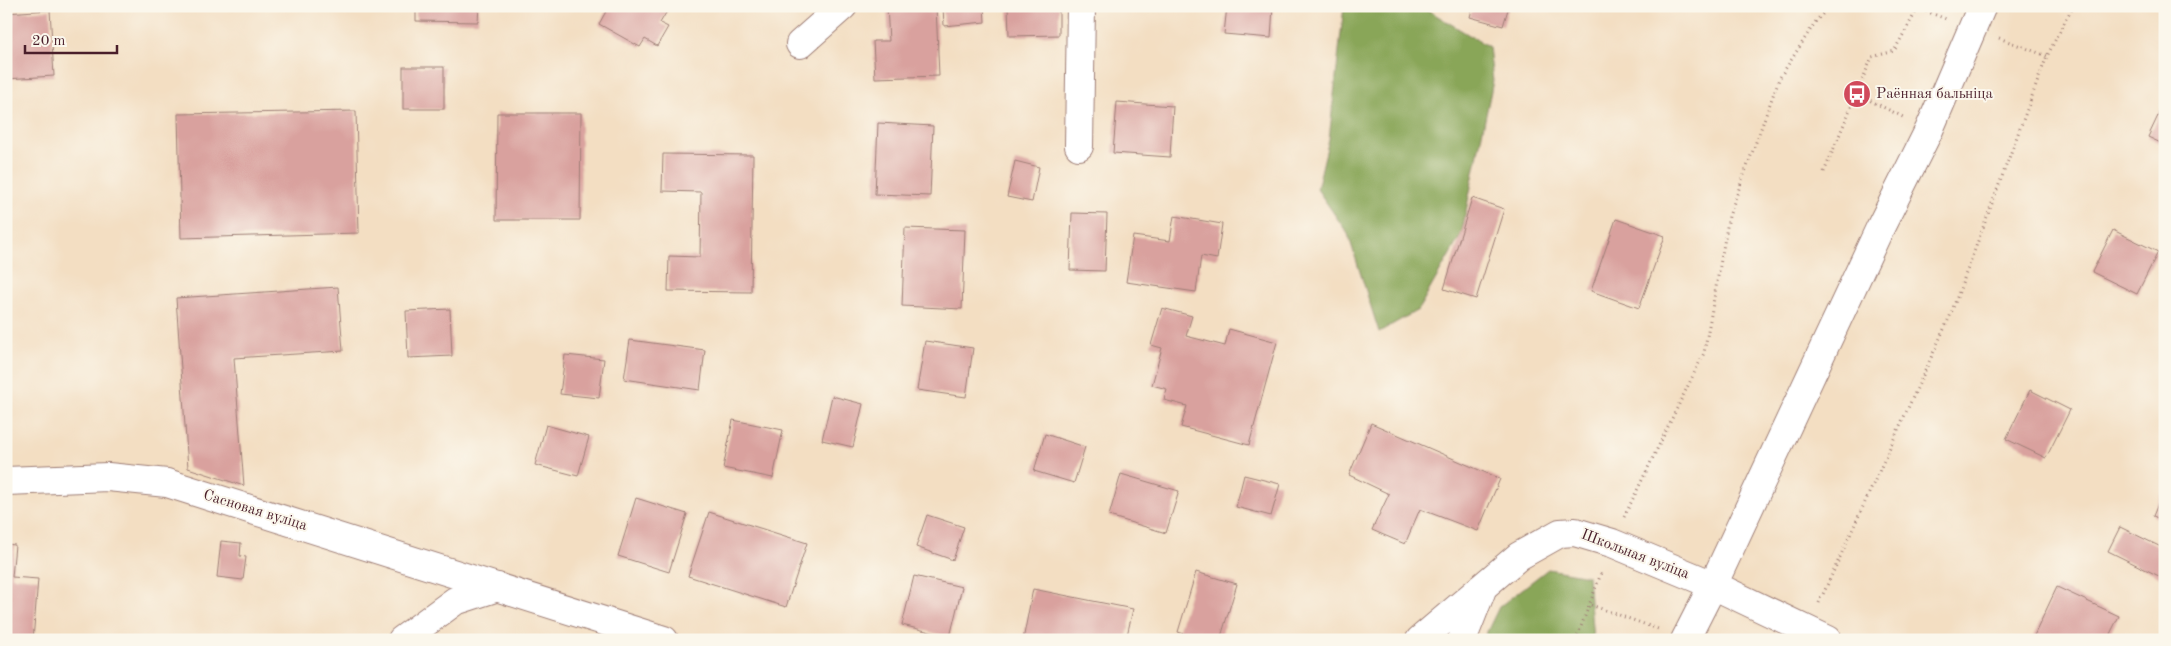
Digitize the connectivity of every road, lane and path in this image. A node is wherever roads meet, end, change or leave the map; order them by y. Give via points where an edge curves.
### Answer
1 (843, 6) edge
2 (1080, 6) edge
3 (1830, 6) edge
4 (1982, 6) edge
5 (2073, 6) edge
6 (800, 44) dead end
7 (1872, 57) dead end
8 (1857, 94) junction
9 (1928, 130) junction
10 (1079, 146) dead end
11 (1824, 172) dead end
12 (6, 481) edge
13 (1612, 543) junction
14 (1713, 586) junction
15 (498, 587) junction
16 (1483, 587) junction
17 (1591, 604) junction
18 (1818, 635) edge
19 (1685, 639) edge
20 (402, 640) edge
21 (664, 640) edge
22 (1420, 640) edge
23 (1462, 640) edge
24 (1576, 640) edge

1 - 6 street
2 - 10 street
3 - 13 path via 1816,21 1778,79 1729,216 1704,352
4 - 9 street
5 - 18 path via 2047,56 1950,316
7 - 8 path
8 - 9 path
8 - 11 path
9 - 14 street
12 - 15 street, Сасновая вуліца via 108,477 167,484
13 - 14 street, Школьная вуліца
13 - 16 street, Школьная вуліца via 1575,532 1560,533 1519,556
13 - 17 path
14 - 18 street, Школьная вуліца
14 - 19 street
15 - 20 street via 455,601
15 - 21 street
16 - 22 street, Школьная вуліца
16 - 23 street, Школьная вуліца
17 - 19 path
17 - 24 path

